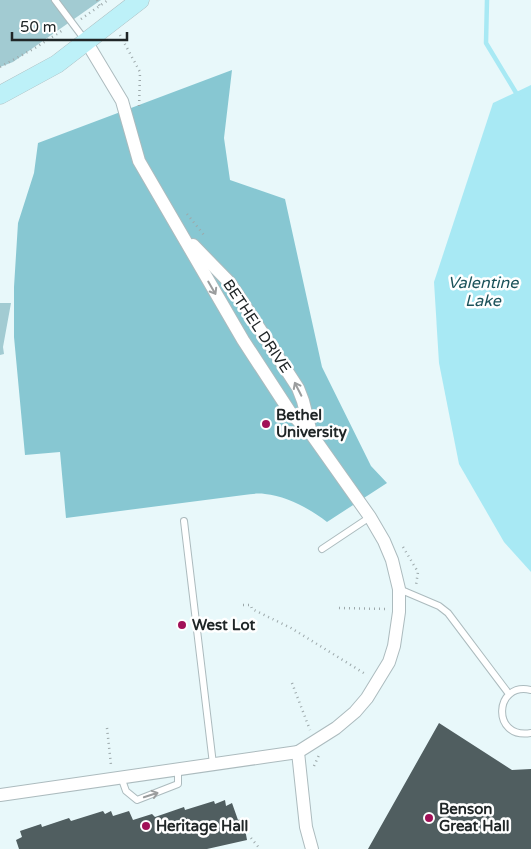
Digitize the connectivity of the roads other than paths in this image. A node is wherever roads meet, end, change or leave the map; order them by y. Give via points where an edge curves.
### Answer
1 (55, 0) edge
2 (140, 0) edge
3 (86, 41) junction
4 (0, 95) edge
5 (179, 231) junction
6 (312, 435) junction
7 (370, 517) junction
8 (184, 521) dead end
9 (322, 549) dead end
10 (399, 588) junction
11 (531, 690) edge
12 (509, 694) junction
13 (531, 733) edge
14 (298, 752) junction
15 (213, 764) junction
16 (178, 769) junction
17 (120, 777) junction
18 (0, 795) edge
19 (312, 849) edge

1 - 3 lane
2 - 3 street
3 - 4 street via 57,64
3 - 5 street, BETHEL DRIVE via 122,101 139,161
5 -> 6 street, BETHEL DRIVE via 256,361 290,412
6 -> 5 street, BETHEL DRIVE via 303,401 293,380 230,283
6 - 7 street, BETHEL DRIVE
7 - 9 lane
7 - 10 street, BETHEL DRIVE via 392,560
8 - 15 lane
10 - 12 lane via 448,613
10 - 14 street, BETHEL DRIVE via 394,646 378,682 355,712
11 - 12 lane via 518,689
12 - 13 lane via 504,700 503,720 516,733
14 - 15 street
14 - 19 street via 306,827
15 - 16 street
16 - 17 street
17 -> 16 lane via 126,791 137,800 178,784
17 - 18 street

